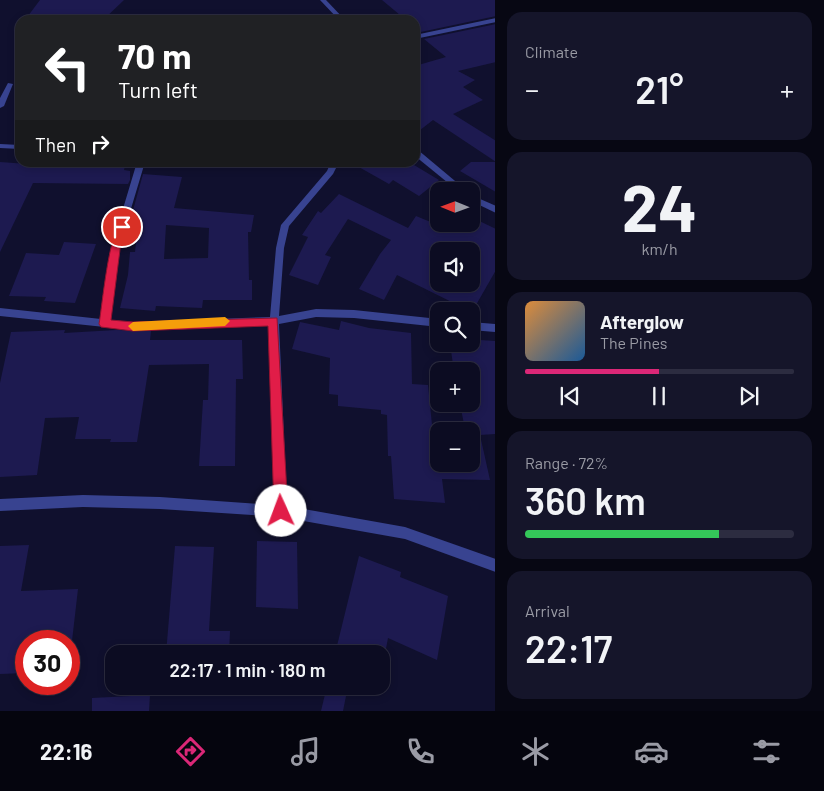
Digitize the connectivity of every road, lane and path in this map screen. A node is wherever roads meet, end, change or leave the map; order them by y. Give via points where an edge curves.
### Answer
1 (323, 0) edge
2 (337, 15) edge
3 (495, 20) edge
4 (420, 36) edge
5 (10, 84) dead end
6 (0, 106) edge
7 (0, 146) edge
8 (15, 147) edge
9 (420, 156) edge
10 (139, 167) edge
11 (332, 167) edge
12 (452, 182) edge
13 (480, 202) edge
14 (495, 210) edge
15 (0, 312) edge
16 (274, 321) junction
17 (430, 322) edge
18 (105, 324) junction
19 (480, 327) edge
20 (495, 328) edge
21 (0, 505) edge
22 (281, 511) junction
23 (495, 566) edge

1 - 2 street
3 - 4 street
5 - 6 street
7 - 8 street
9 - 12 street
10 - 18 street via 116,242
11 - 16 street via 285,226
13 - 14 street
15 - 18 street
16 - 17 street via 316,313
16 - 18 street
16 - 22 street
19 - 20 street
21 - 22 street via 83,501
22 - 23 street via 404,533

